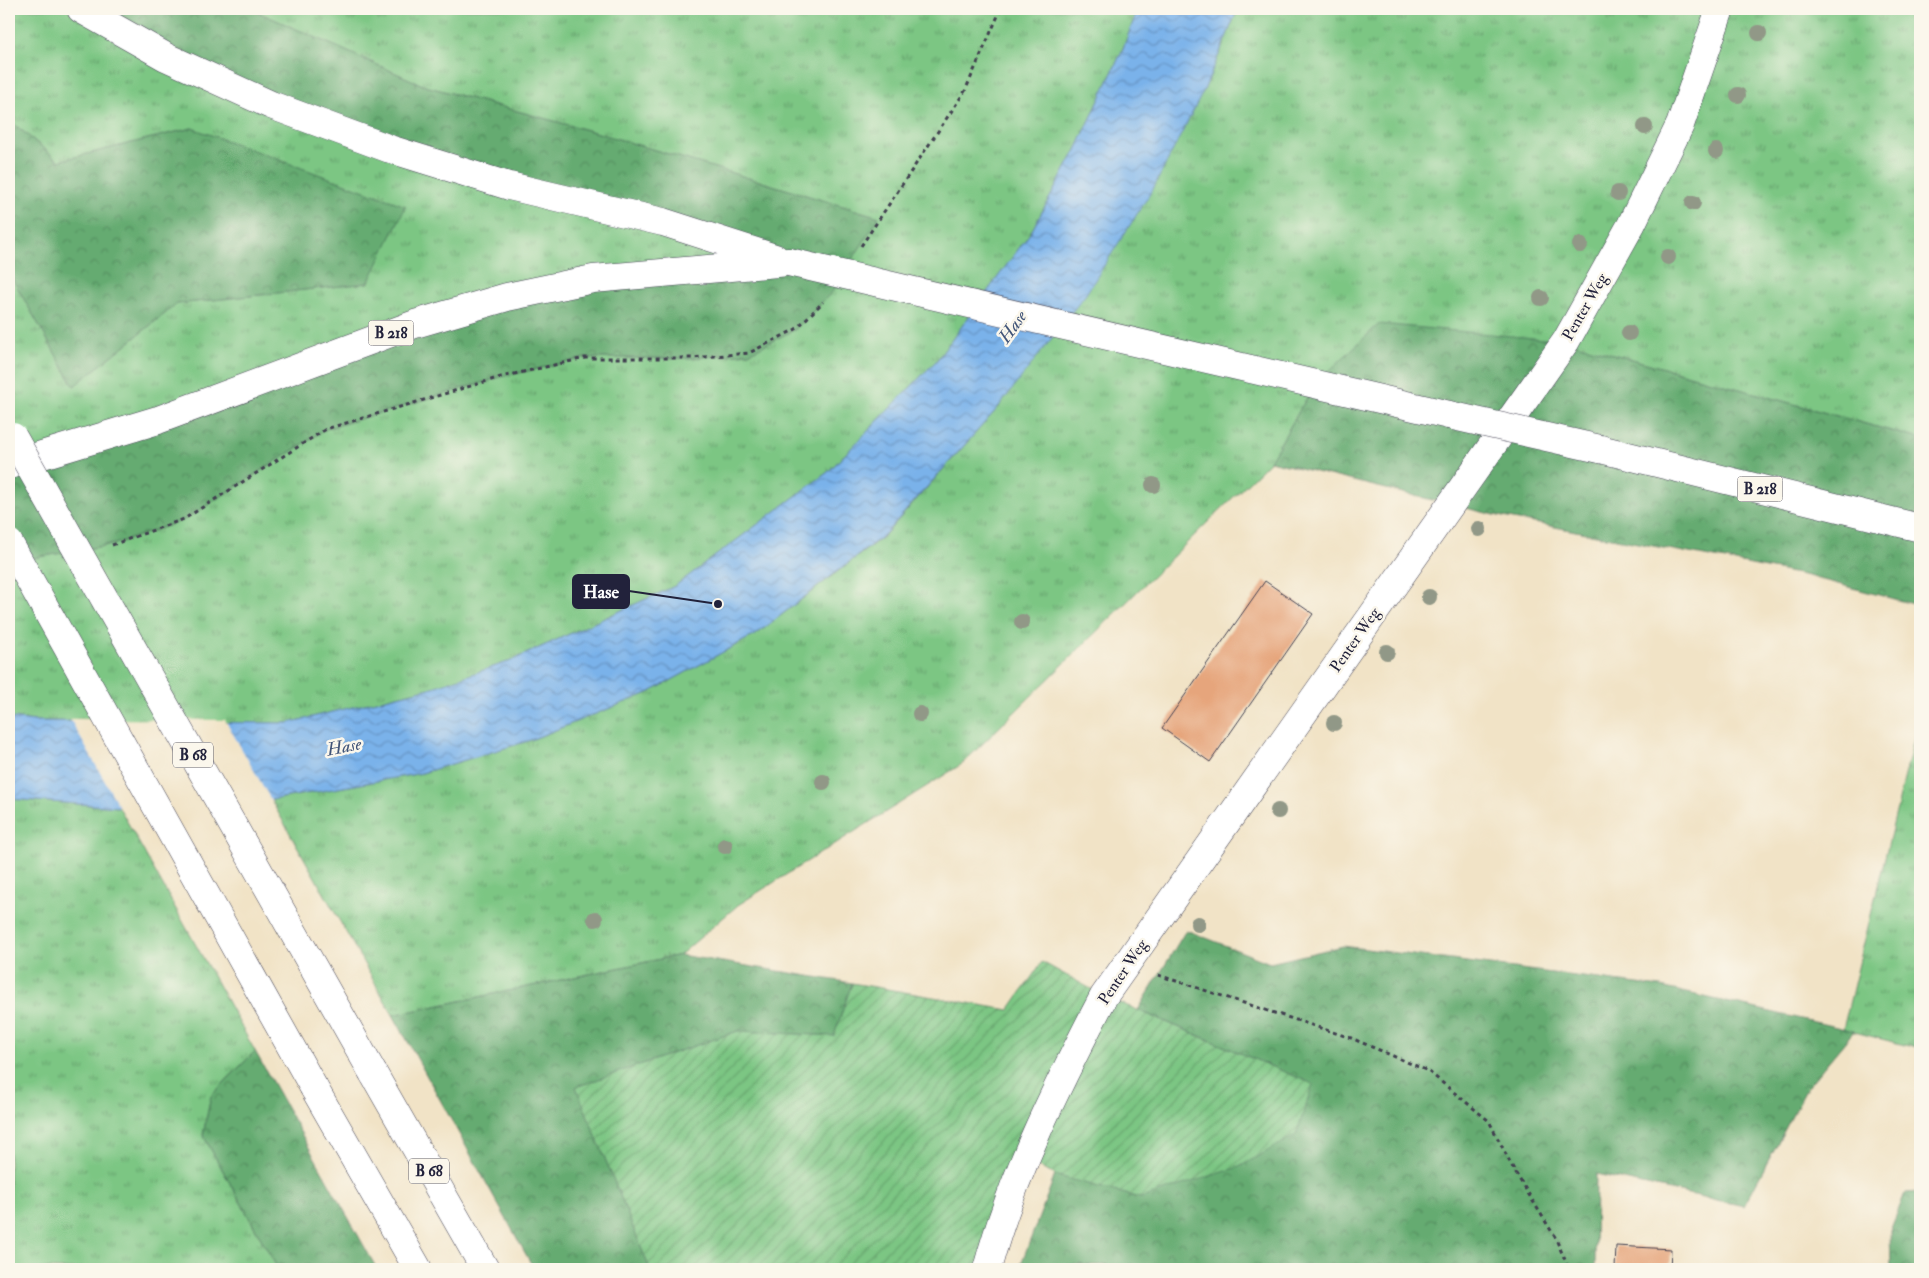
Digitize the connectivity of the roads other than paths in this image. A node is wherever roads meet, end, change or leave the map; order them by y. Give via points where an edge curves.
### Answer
1 (80, 9) edge
2 (1720, 9) edge
3 (789, 262) junction
4 (9, 429) edge
5 (9, 465) edge
6 (1920, 528) edge
7 (9, 543) edge
8 (418, 1269) edge
9 (485, 1269) edge
10 (987, 1269) edge

1 - 3 main road, B 218 via 166,57 253,97 390,149 509,186 664,222
2 - 10 main road, Penter Weg via 1680,125 1631,225 1566,341 1104,996 1054,1092 1024,1161
3 - 5 main road, B 218 via 593,278 507,297 415,324 158,420
3 - 6 main road, B 218, bridge via 1600,449
4 - 9 main road, B 68, bridge
7 - 8 main road, bridge

